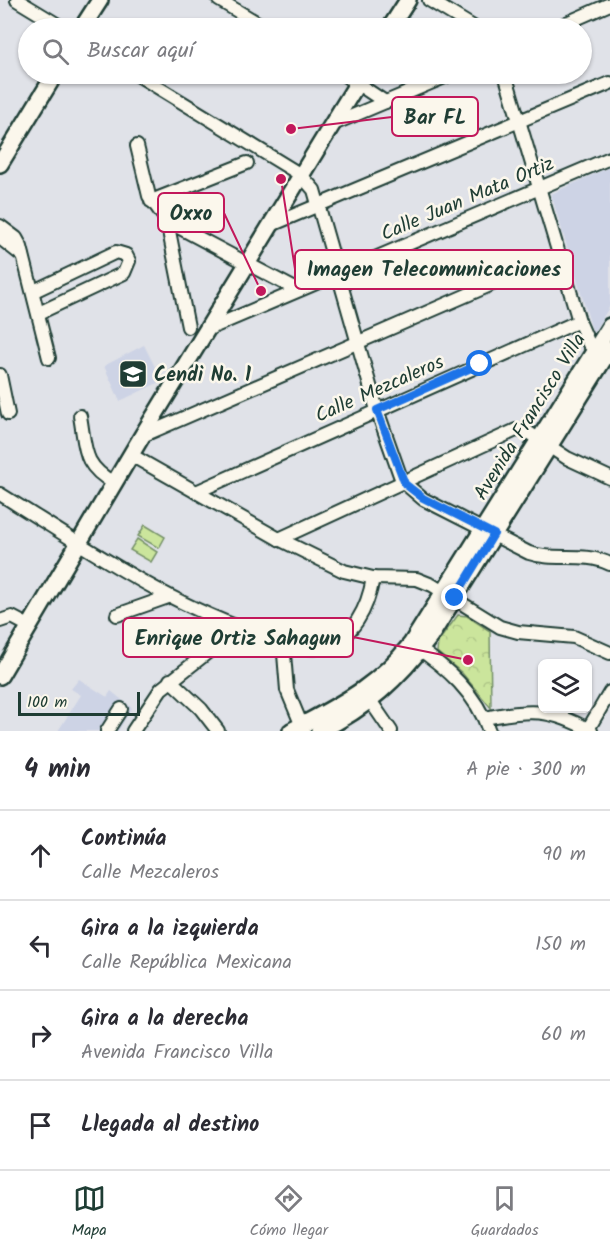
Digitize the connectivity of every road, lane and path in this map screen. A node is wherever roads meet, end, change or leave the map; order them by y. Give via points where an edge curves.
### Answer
1 (17, 0) edge
2 (100, 0) edge
3 (219, 0) edge
4 (408, 0) edge
5 (429, 0) edge
6 (610, 4) edge
7 (47, 18) edge
8 (88, 18) edge
9 (249, 18) edge
10 (396, 18) edge
11 (459, 18) edge
12 (578, 18) edge
13 (610, 83) edge
14 (49, 84) edge
15 (152, 84) edge
16 (356, 84) edge
17 (366, 84) edge
18 (428, 84) edge
19 (508, 84) edge
20 (385, 102) junction
21 (518, 120) junction
22 (331, 125) junction
23 (137, 146) dead end
24 (610, 158) edge
25 (0, 164) edge
26 (247, 164) dead end
27 (301, 175) junction
28 (538, 189) junction
29 (151, 201) junction
30 (320, 203) junction
31 (167, 221) junction
32 (271, 225) junction
33 (0, 226) edge
34 (0, 238) edge
35 (557, 255) junction
36 (25, 258) junction
37 (248, 262) junction
38 (339, 272) junction
39 (297, 290) junction
40 (34, 291) junction
41 (39, 313) junction
42 (579, 321) junction
43 (610, 326) edge
44 (188, 327) dead end
45 (206, 330) junction
46 (359, 342) junction
47 (605, 354) edge
48 (50, 358) dead end
49 (0, 375) edge
50 (377, 410) junction
51 (8, 414) dead end
52 (80, 416) dead end
53 (543, 443) junction
54 (136, 446) junction
55 (610, 478) edge
56 (402, 481) junction
57 (114, 483) junction
58 (200, 490) junction
59 (0, 494) edge
60 (489, 531) junction
61 (286, 540) junction
62 (79, 543) junction
63 (610, 564) edge
64 (373, 578) junction
65 (450, 595) junction
66 (168, 597) junction
67 (117, 615) dead end
68 (0, 621) edge
69 (228, 625) junction
70 (29, 626) junction
71 (283, 642) junction
72 (416, 647) junction
73 (610, 653) edge
74 (0, 676) edge
75 (170, 680) junction
76 (610, 692) edge
77 (368, 696) junction
78 (122, 709) dead end
79 (485, 718) junction
80 (299, 729) edge
81 (589, 730) edge
82 (106, 731) edge
83 (133, 731) edge
84 (218, 731) edge
85 (319, 731) edge
86 (391, 731) edge
87 (489, 731) edge

1 - 7 street
2 - 8 main road
3 - 9 street
4 - 10 main road
5 - 11 street
6 - 12 street
13 - 21 street
14 - 25 main road
15 - 27 street
16 - 22 main road
17 - 20 street
18 - 20 street
19 - 21 street
20 - 22 street
21 - 28 street
21 - 30 street
22 - 27 main road
23 - 29 street
24 - 28 street, Calle Juan Mata Ortiz
26 - 29 street
27 - 30 street
27 - 32 main road
28 - 35 street
28 - 38 street, Calle Juan Mata Ortiz
29 - 31 street
30 - 32 street
30 - 38 street
31 - 37 street
31 - 44 street
32 - 37 main road
33 - 36 street via 19,242
34 - 36 street
35 - 42 street
35 - 46 street
36 - 40 street
37 - 39 street
37 - 45 main road
38 - 39 street, Calle Juan Mata Ortiz
38 - 46 street
39 - 45 street, Calle Juan Mata Ortiz
40 - 41 street
40 - 41 street via 116,252 128,257 124,273
41 - 48 street
42 - 47 street via 585,339
42 - 50 street, Calle Mezcaleros
43 - 47 main road, Avenida Francisco Villa
45 - 54 main road
46 - 50 street
46 - 54 street
47 - 53 main road, Avenida Francisco Villa
49 - 51 street
50 - 56 street
50 - 58 street, Calle Mezcaleros
52 - 57 street via 89,463 95,472
53 - 55 street
53 - 56 street via 526,431 516,430
53 - 60 main road, Avenida Francisco Villa
54 - 57 main road
54 - 58 street
56 - 60 street via 423,498
56 - 61 street
57 - 62 main road
58 - 61 street
59 - 62 street
60 - 63 street via 536,556 584,556
60 - 65 main road, Avenida Francisco Villa
61 - 64 street via 344,571
62 - 66 street
62 - 70 main road
64 - 65 street via 417,579
64 - 71 street via 364,613 336,640 317,648
65 - 72 main road, Avenida Francisco Villa
65 - 73 street via 507,629 574,637
66 - 67 street
66 - 69 street
68 - 70 street via 12,617
69 - 71 street
69 - 75 street via 208,652
70 - 74 main road
71 - 80 street via 287,690
72 - 77 main road, Avenida Francisco Villa via 384,675
72 - 79 street via 459,681
75 - 83 street
75 - 84 street
76 - 81 street
77 - 80 main road, Avenida Francisco Villa
77 - 85 main road, Avenida Francisco Villa
77 - 86 street
78 - 82 street
79 - 81 street via 537,711 561,716
79 - 87 street

